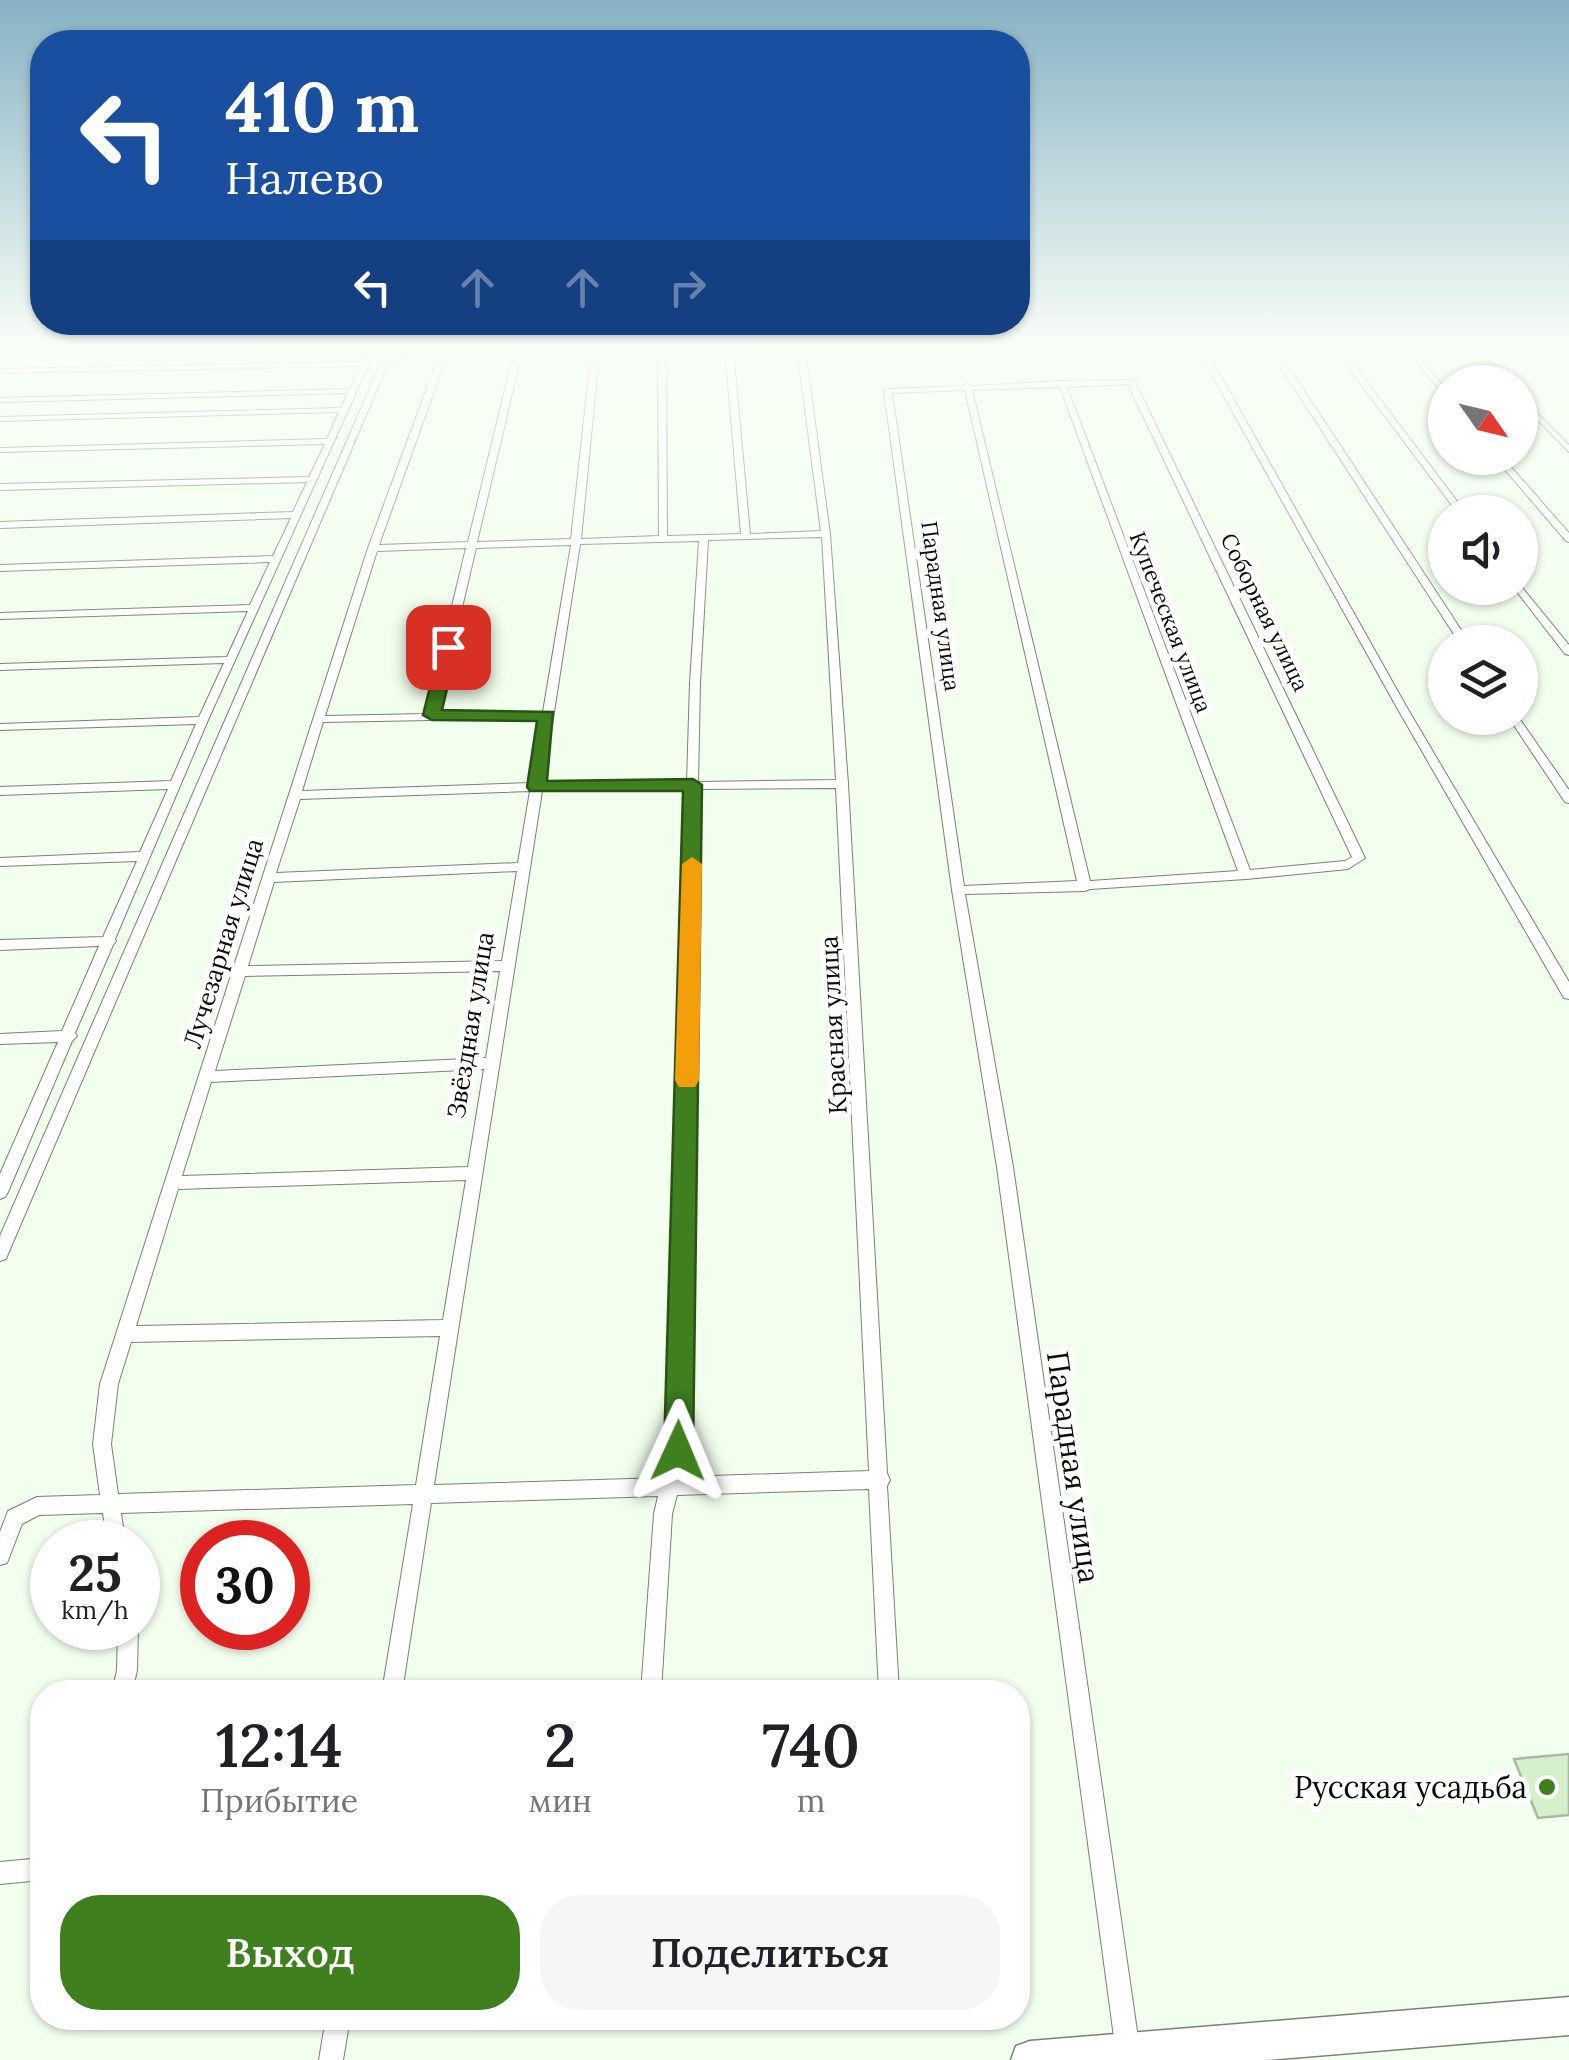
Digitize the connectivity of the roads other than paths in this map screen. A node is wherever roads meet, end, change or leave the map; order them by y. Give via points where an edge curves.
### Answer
1 (288, 442) edge
2 (329, 442) edge
3 (351, 442) edge
4 (411, 442) edge
5 (497, 442) edge
6 (586, 442) edge
7 (662, 442) edge
8 (738, 442) edge
9 (814, 442) edge
10 (895, 442) edge
11 (980, 442) edge
12 (1084, 442) edge
13 (1160, 442) edge
14 (1254, 442) edge
15 (1334, 442) edge
16 (1408, 442) edge
17 (0, 450) edge
18 (1514, 475) edge
19 (312, 478) junction
20 (0, 487) edge
21 (1448, 495) edge
22 (296, 515) junction
23 (0, 525) edge
24 (826, 534) junction
25 (746, 535) junction
26 (576, 538) junction
27 (662, 538) junction
28 (704, 538) junction
29 (1569, 539) edge
30 (474, 546) junction
31 (373, 548) junction
32 (276, 559) junction
33 (0, 568) edge
34 (1532, 605) edge
35 (255, 608) junction
36 (0, 616) edge
37 (1453, 625) edge
38 (1569, 652) edge
39 (232, 660) junction
40 (0, 667) edge
41 (432, 715) junction
42 (547, 716) junction
43 (320, 719) junction
44 (203, 720) junction
45 (0, 727) edge
46 (1526, 735) edge
47 (174, 784) junction
48 (842, 784) junction
49 (693, 785) junction
50 (536, 787) junction
51 (0, 791) edge
52 (295, 795) junction
53 (1569, 798) edge
54 (146, 856) junction
55 (0, 862) edge
56 (524, 867) junction
57 (1246, 875) junction
58 (270, 878) junction
59 (1085, 887) junction
60 (958, 890) junction
61 (110, 941) junction
62 (0, 945) edge
63 (508, 966) junction
64 (240, 971) junction
65 (1569, 994) edge
66 (70, 1036) junction
67 (0, 1039) edge
68 (492, 1064) junction
69 (207, 1077) junction
70 (20, 1147) junction
71 (0, 1148) edge
72 (473, 1173) junction
73 (172, 1183) junction
74 (0, 1192) edge
75 (0, 1254) edge
76 (449, 1328) junction
77 (126, 1334) junction
78 (881, 1480) junction
79 (670, 1487) junction
80 (424, 1493) junction
81 (110, 1506) junction
82 (112, 1520) edge
83 (0, 1556) edge
84 (128, 1650) edge
85 (125, 1680) edge
86 (394, 1680) edge
87 (652, 1680) edge
88 (889, 1680) edge
89 (30, 1871) edge
90 (0, 1873) edge
91 (1569, 2016) edge
92 (336, 2030) edge
93 (1128, 2053) junction
94 (330, 2060) edge
95 (1030, 2060) edge

1 - 17 street
2 - 19 street
3 - 75 street
4 - 31 street, Лучезарная улица
5 - 30 street
6 - 26 street, Звёздная улица
7 - 27 street
8 - 25 street
9 - 24 street, Красная улица
10 - 60 street, Парадная улица
11 - 59 street
12 - 57 street, Купеческая улица
13 - 57 street, Соборная улица via 1358,854 1357,862
14 - 65 street
15 - 37 street
16 - 21 street
18 - 29 street
19 - 20 street
19 - 22 street
22 - 23 street
22 - 32 street
24 - 25 street
24 - 48 street, Красная улица
25 - 28 street
26 - 27 street
26 - 30 street
26 - 42 street, Звёздная улица
27 - 28 street
28 - 49 street
30 - 31 street
30 - 41 street
31 - 43 street, Лучезарная улица
32 - 33 street
32 - 35 street
34 - 38 street
35 - 36 street
35 - 39 street
39 - 40 street
39 - 44 street
41 - 42 street
41 - 43 street
42 - 50 street, Звёздная улица
43 - 52 street, Лучезарная улица
44 - 45 street
44 - 47 street
46 - 53 street
47 - 51 street
47 - 54 street
48 - 49 street
48 - 78 street, Красная улица
49 - 50 street
49 - 79 street via 678,1451
50 - 52 street
50 - 56 street, Звёздная улица
52 - 58 street, Лучезарная улица
54 - 55 street
54 - 61 street
56 - 58 street
56 - 63 street, Звёздная улица
57 - 59 street
58 - 64 street, Лучезарная улица
59 - 60 street
60 - 93 street, Парадная улица via 1005,1168
61 - 62 street
61 - 66 street
63 - 64 street
63 - 68 street, Звёздная улица
64 - 69 street, Лучезарная улица
66 - 67 street
66 - 70 street
68 - 69 street
68 - 72 street, Звёздная улица
69 - 73 street, Лучезарная улица
70 - 71 street
70 - 74 street
72 - 73 street
72 - 76 street, Звёздная улица
73 - 77 street, Лучезарная улица
76 - 77 street
76 - 80 street, Звёздная улица
77 - 81 street, Лучезарная улица via 103,1414
78 - 79 street
78 - 88 street, Красная улица
79 - 80 street
79 - 87 street
80 - 81 street
80 - 86 street, Звёздная улица
81 - 82 street, Лучезарная улица
81 - 83 street via 30,1508 15,1518
84 - 85 street
89 - 90 street
91 - 93 main road
92 - 94 street
93 - 95 main road

